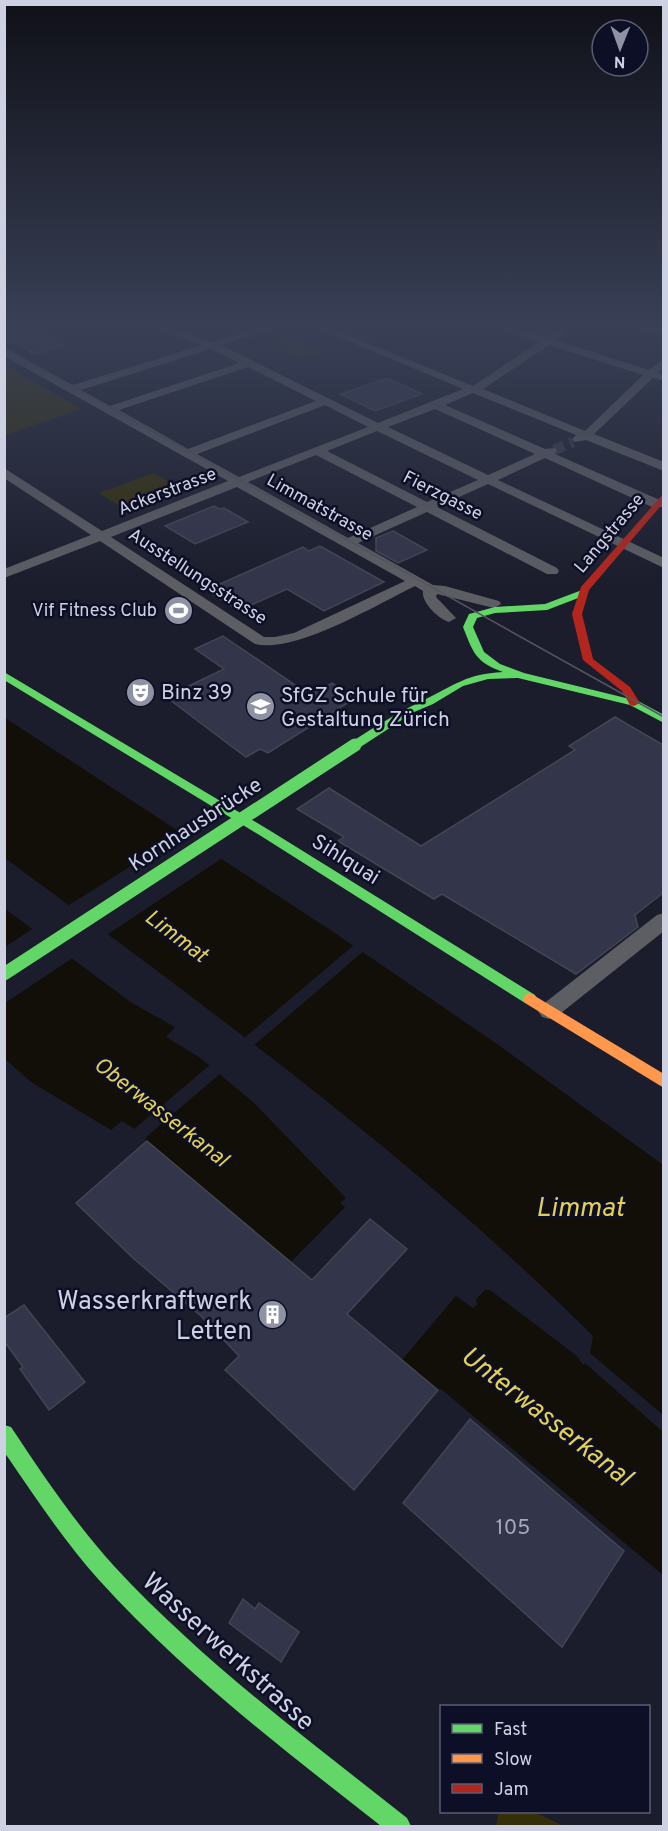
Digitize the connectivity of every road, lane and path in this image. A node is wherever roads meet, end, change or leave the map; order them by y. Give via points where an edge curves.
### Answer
1 (115, 413) edge
2 (293, 413) edge
3 (351, 413) edge
4 (414, 413) edge
5 (454, 413) edge
6 (532, 413) edge
7 (610, 413) edge
8 (378, 427) junction
9 (587, 435) junction
10 (573, 442) tunnel mouth
11 (317, 451) junction
12 (187, 453) junction
13 (549, 453) junction
14 (663, 466) edge
15 (4, 472) edge
16 (488, 479) junction
17 (239, 482) junction
18 (660, 500) edge
19 (427, 507) junction
20 (101, 536) junction
21 (348, 543) junction
22 (623, 543) junction
23 (663, 564) edge
24 (552, 571) dead end
25 (4, 574) edge
26 (415, 581) junction
27 (430, 589) junction
28 (582, 592) junction
29 (494, 604) junction
30 (525, 608) junction
31 (449, 618) junction
32 (465, 653) dead end
33 (588, 660) junction
34 (457, 671) dead end
35 (4, 675) edge
36 (520, 675) junction
37 (634, 703) junction
38 (410, 710) junction
39 (663, 720) edge
40 (663, 920) edge
41 (4, 974) edge
42 (549, 1011) junction
43 (663, 1082) edge
44 (4, 1434) edge
45 (399, 1827) edge

1 - 12 street, Limmatstrasse
2 - 12 street
3 - 8 street
4 - 8 street, Ackerstrasse
5 - 13 street
6 - 9 street
7 - 9 street
8 - 11 street, Ackerstrasse
8 - 16 street
9 - 10 street
9 - 14 street
11 - 17 street, Ackerstrasse
11 - 19 street, Fierzgasse
12 - 17 street, Limmatstrasse
13 - 16 street
13 - 18 street
15 - 20 street, Ausstellungsstrasse
16 - 19 street
16 - 22 street
17 - 20 street, Ackerstrasse
17 - 21 street, Limmatstrasse
18 - 22 street, Langstrasse
19 - 21 street
19 - 24 street, Fierzgasse
20 - 25 street, Ackerstrasse
20 - 26 street, Ausstellungsstrasse via 260,641 299,636
21 - 26 street, Limmatstrasse
22 - 23 street
22 - 28 street, Langstrasse
26 - 27 street, Limmatstrasse
27 - 29 street
27 - 31 street via 429,598
28 - 30 street via 547,607
28 - 33 street via 578,619
29 - 30 street
29 - 31 street via 471,606
30 - 36 street via 478,614 468,624 480,654 496,666
31 - 32 street
33 - 36 street via 573,670
33 - 37 street via 626,689
34 - 38 street via 417,699
35 - 42 street, Sihlquai
36 - 37 street
36 - 38 street via 469,680
37 - 39 street
38 - 41 street, Kornhausbrücke, bridge
40 - 42 street
42 - 43 street, Sihlquai
44 - 45 street, Wasserwerkstrasse via 106,1572 158,1625 211,1674

